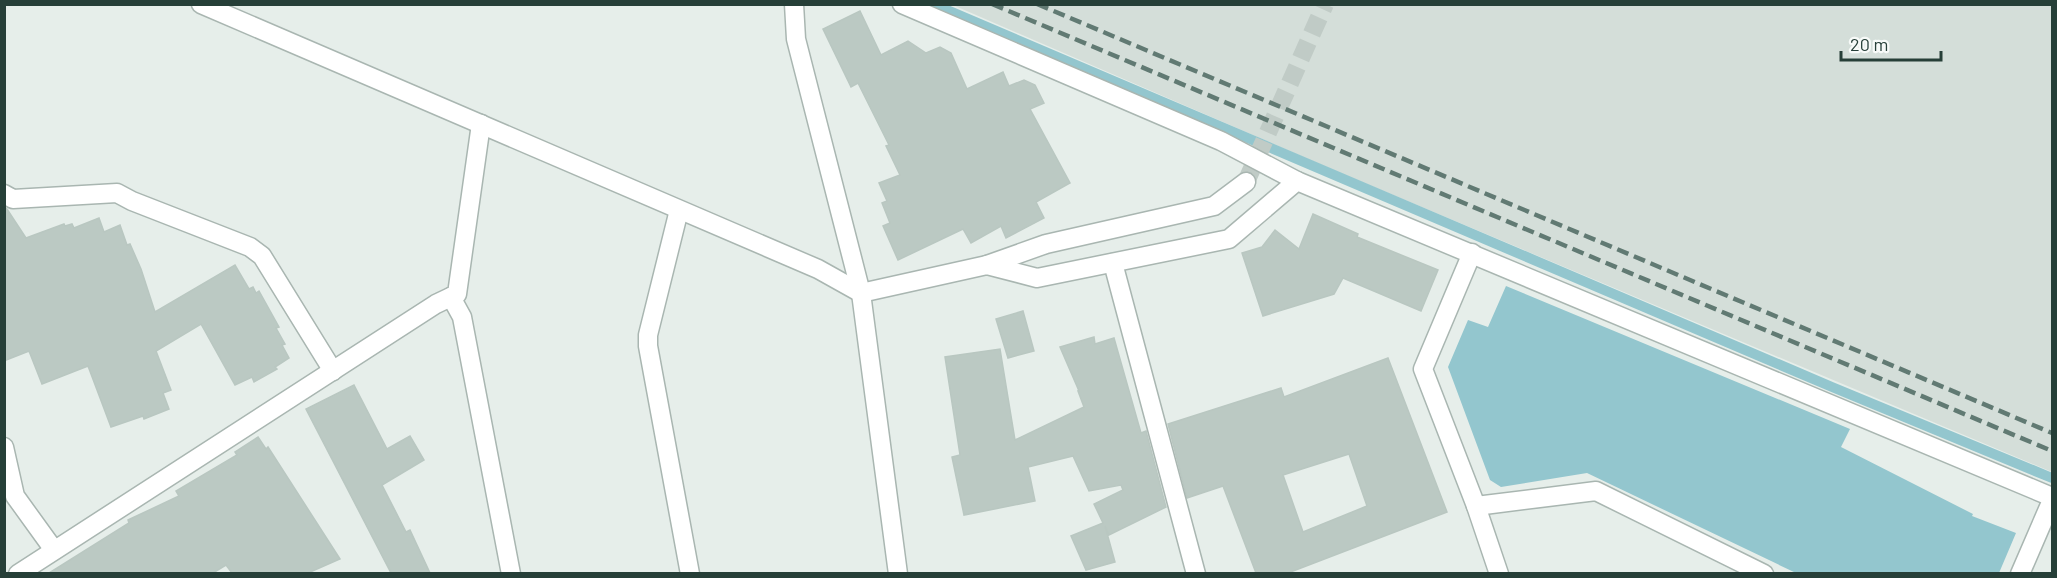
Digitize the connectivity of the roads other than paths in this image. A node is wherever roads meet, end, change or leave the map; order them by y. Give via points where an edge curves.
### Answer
1 (201, 4) edge
2 (794, 4) edge
3 (902, 4) edge
4 (481, 124) junction
5 (1297, 181) junction
6 (1246, 182) tunnel mouth
7 (4, 194) edge
8 (679, 210) junction
9 (1472, 254) junction
10 (1113, 263) junction
11 (987, 265) junction
12 (861, 293) junction
13 (451, 297) junction
14 (333, 371) junction
15 (4, 447) edge
16 (2052, 499) edge
17 (1476, 507) junction
18 (54, 550) junction
19 (18, 573) edge
20 (511, 573) edge
21 (690, 573) edge
22 (898, 573) edge
23 (1196, 573) edge
24 (1499, 573) edge
25 (1764, 573) edge
26 (2020, 573) edge

1 - 4 street
2 - 12 street via 796,39
3 - 5 street via 1221,141
4 - 8 street
4 - 13 street via 461,274 457,294
5 - 9 street
5 - 10 street via 1229,239
6 - 11 street via 1214,206 1046,244
7 - 14 street via 13,199 117,193 250,247 262,256
8 - 12 street via 818,269
8 - 21 street via 648,346
9 - 16 street
9 - 17 street via 1423,369
10 - 11 street via 1037,278
10 - 23 street
11 - 12 street
12 - 22 street
13 - 14 street
13 - 20 street via 462,317
14 - 18 street
15 - 18 street via 15,496
16 - 26 street
17 - 24 street
17 - 25 street via 1596,491
18 - 19 street

